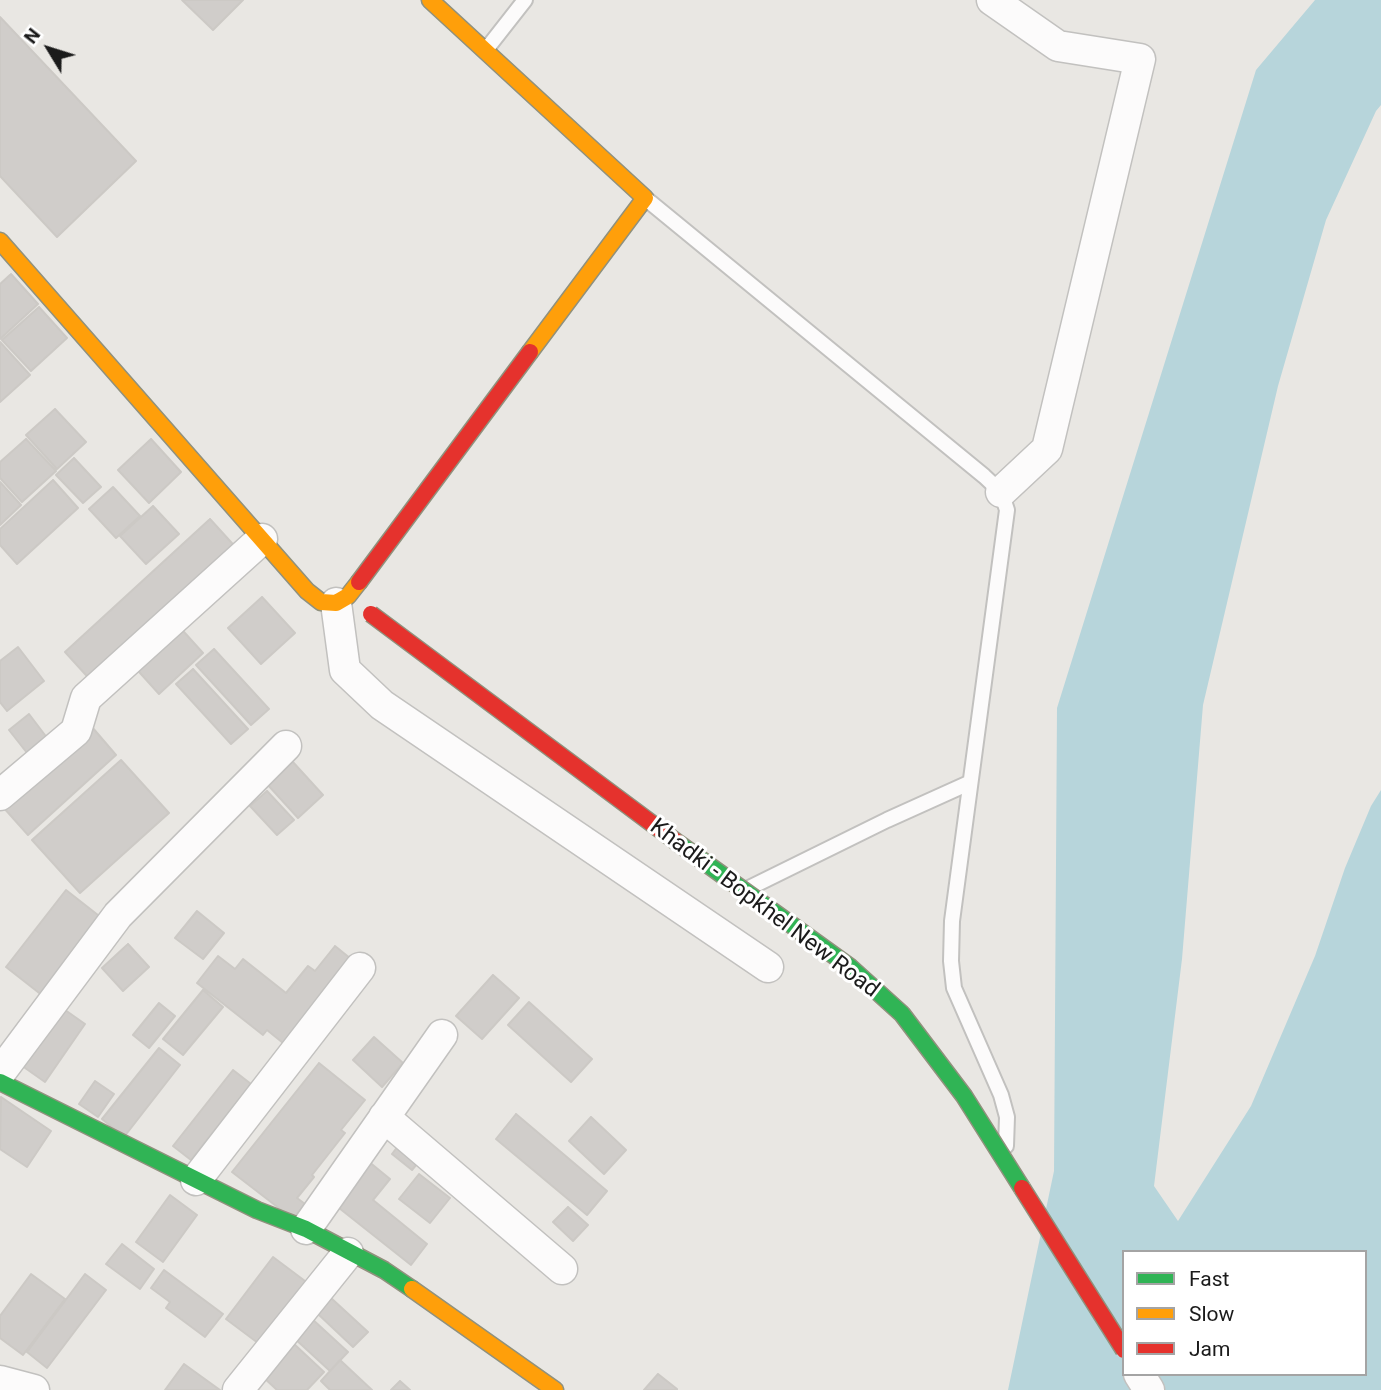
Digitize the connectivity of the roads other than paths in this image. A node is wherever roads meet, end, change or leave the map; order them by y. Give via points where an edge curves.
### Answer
1 (429, 0) edge
2 (525, 0) edge
3 (992, 0) edge
4 (484, 51) junction
5 (645, 198) junction
6 (0, 241) edge
7 (1001, 492) junction
8 (262, 539) junction
9 (342, 599) junction
10 (286, 746) dead end
11 (969, 783) junction
12 (0, 795) edge
13 (739, 893) dead end
14 (768, 967) dead end
15 (360, 968) dead end
16 (442, 1035) dead end
17 (0, 1073) edge
18 (0, 1082) edge
19 (384, 1117) junction
20 (1005, 1162) dead end
21 (196, 1180) junction
22 (306, 1229) junction
23 (348, 1253) junction
24 (562, 1269) dead end
25 (1122, 1347) edge
26 (0, 1381) edge
27 (34, 1390) edge
28 (239, 1390) edge
29 (555, 1390) edge

1 - 4 street
2 - 4 lane
3 - 7 street via 1058,46 1140,58 1047,449
4 - 5 street
5 - 7 lane
5 - 9 street
6 - 8 street, Khadki - Bopkhel New Road
7 - 11 lane via 1007,510
8 - 9 street, Khadki - Bopkhel New Road via 321,602
8 - 12 street via 86,698 76,731
9 - 14 street via 345,670 382,705
9 - 25 street, Khadki - Bopkhel New Road, bridge via 371,614 850,967 902,1014 964,1096
10 - 17 street via 117,915
11 - 13 lane
11 - 20 lane via 951,961 954,988 1001,1095 1007,1118
15 - 21 street
16 - 19 street
18 - 21 street
19 - 22 street
19 - 24 street
21 - 22 street
22 - 23 street
23 - 28 street
23 - 29 street via 384,1270
26 - 27 street

